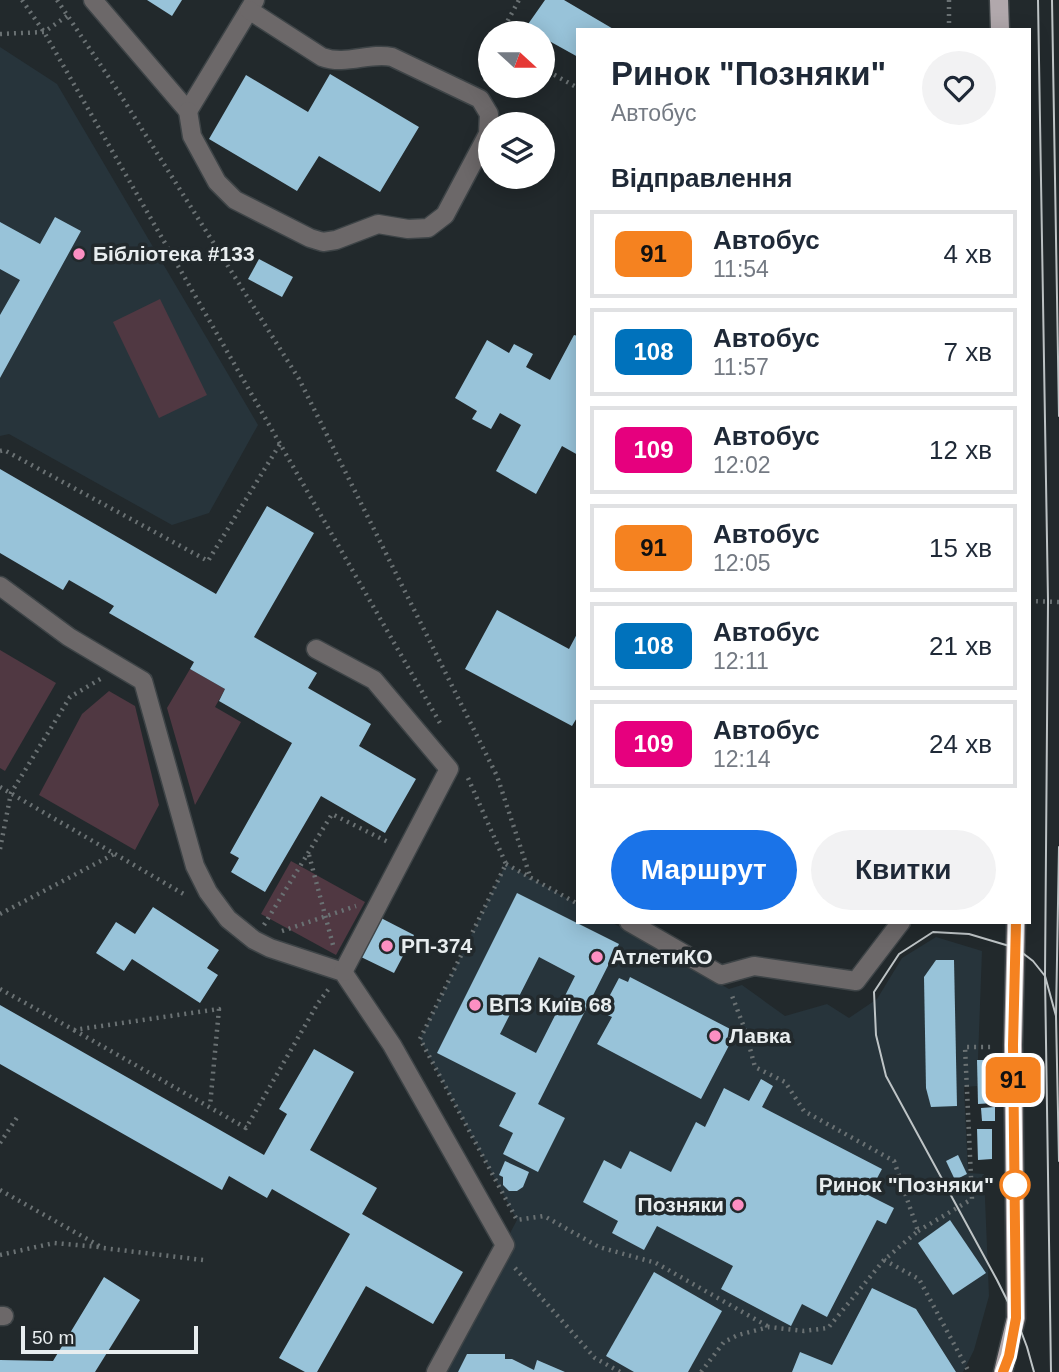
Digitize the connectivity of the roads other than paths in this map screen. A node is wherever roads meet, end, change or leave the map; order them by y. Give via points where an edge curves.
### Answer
1 (999, 0) edge
2 (97, 1) edge
3 (252, 5) edge
4 (1000, 28) edge
5 (188, 111) junction
6 (0, 586) edge
7 (316, 649) dead end
8 (632, 924) edge
9 (899, 924) edge
10 (1016, 924) edge
11 (343, 972) junction
12 (436, 1372) edge
13 (1003, 1372) edge

1 - 4 main road
2 - 5 lane
3 - 5 lane
3 - 5 lane via 322,57 333,61 392,57 480,99 489,114 488,134 445,215 428,228 378,224 336,240 310,238 235,200 217,182 192,136
6 - 11 lane via 69,637 143,681 195,866 228,919 270,948
7 - 11 lane via 374,680 449,769
8 - 9 lane via 721,975 754,966 856,981
10 - 13 main road via 1016,1318
11 - 12 lane via 392,1045 505,1245

